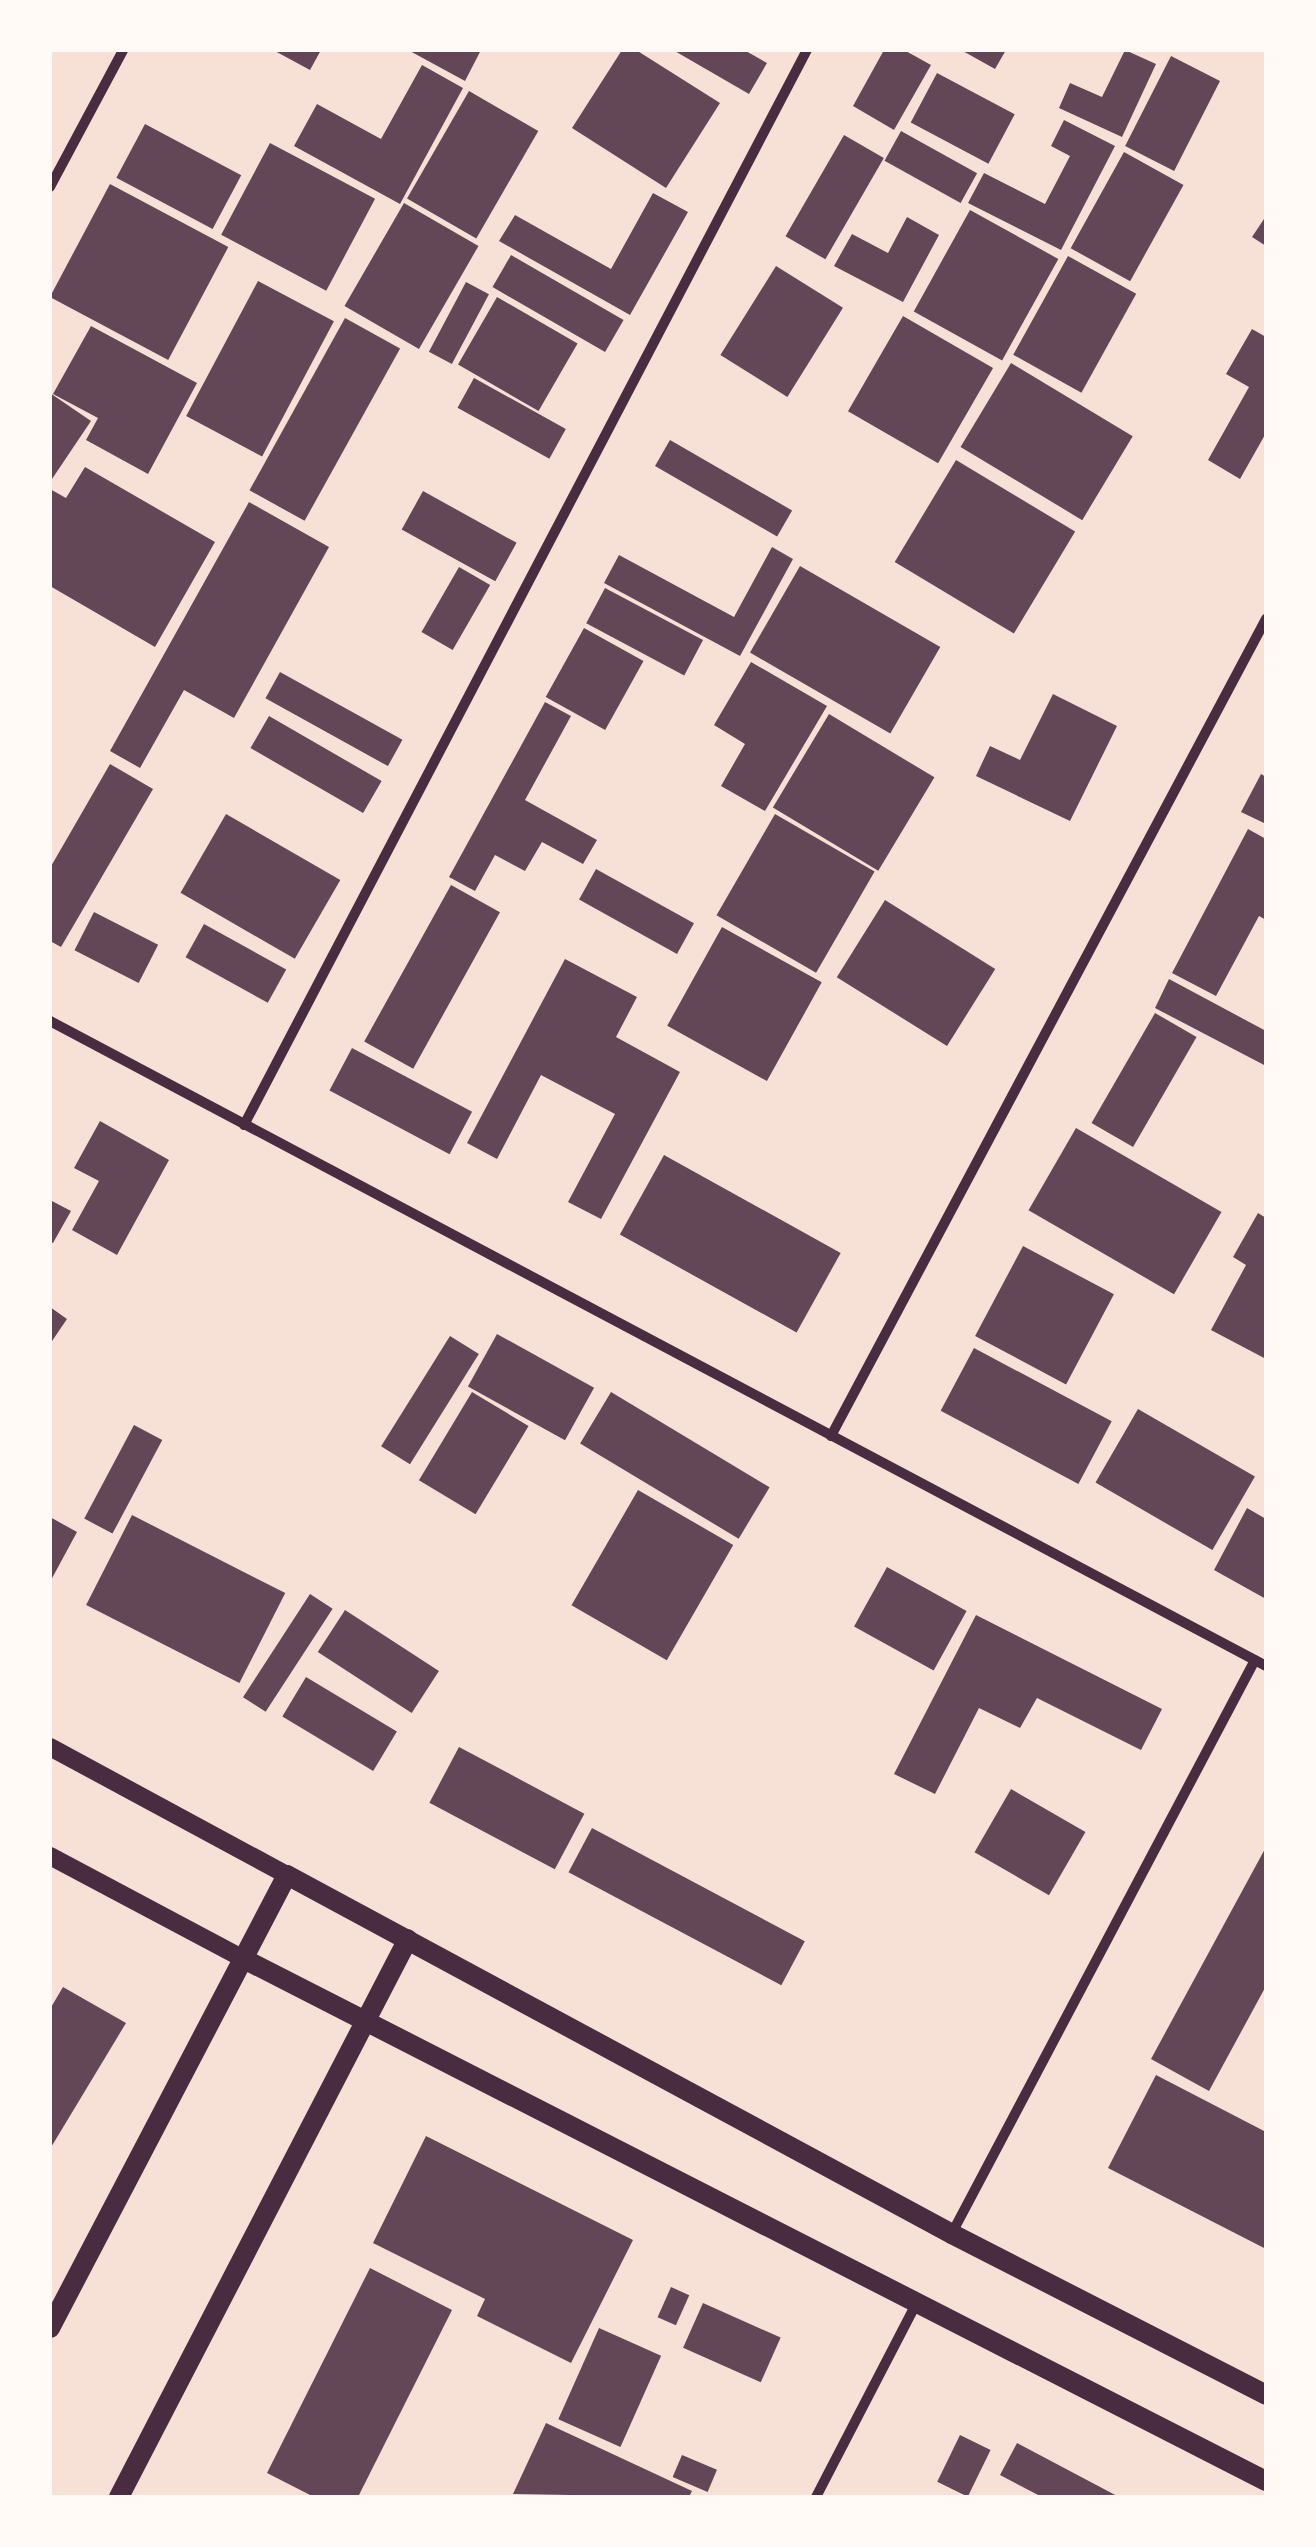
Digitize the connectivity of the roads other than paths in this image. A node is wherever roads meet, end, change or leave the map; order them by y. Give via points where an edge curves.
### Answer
1 (123, 50) edge
2 (807, 50) edge
3 (50, 187) edge
4 (1266, 619) edge
5 (50, 1020) edge
6 (244, 1125) junction
7 (830, 1436) junction
8 (1260, 1664) edge
9 (50, 1747) edge
10 (50, 1856) edge
11 (287, 1876) junction
12 (408, 1939) junction
13 (242, 1958) junction
14 (365, 2020) junction
15 (952, 2234) junction
16 (917, 2303) junction
17 (50, 2328) edge
18 (1266, 2395) edge
19 (1266, 2481) edge
20 (119, 2497) edge
21 (816, 2497) edge

1 - 3 street
2 - 6 street
4 - 7 street
5 - 6 street
6 - 7 street
7 - 8 street
8 - 15 street
9 - 11 street
10 - 13 street
11 - 12 main road
11 - 13 main road
12 - 14 main road
12 - 15 main road
13 - 14 main road
13 - 17 main road
14 - 16 main road
14 - 20 main road
15 - 18 main road
16 - 19 main road
16 - 21 street

